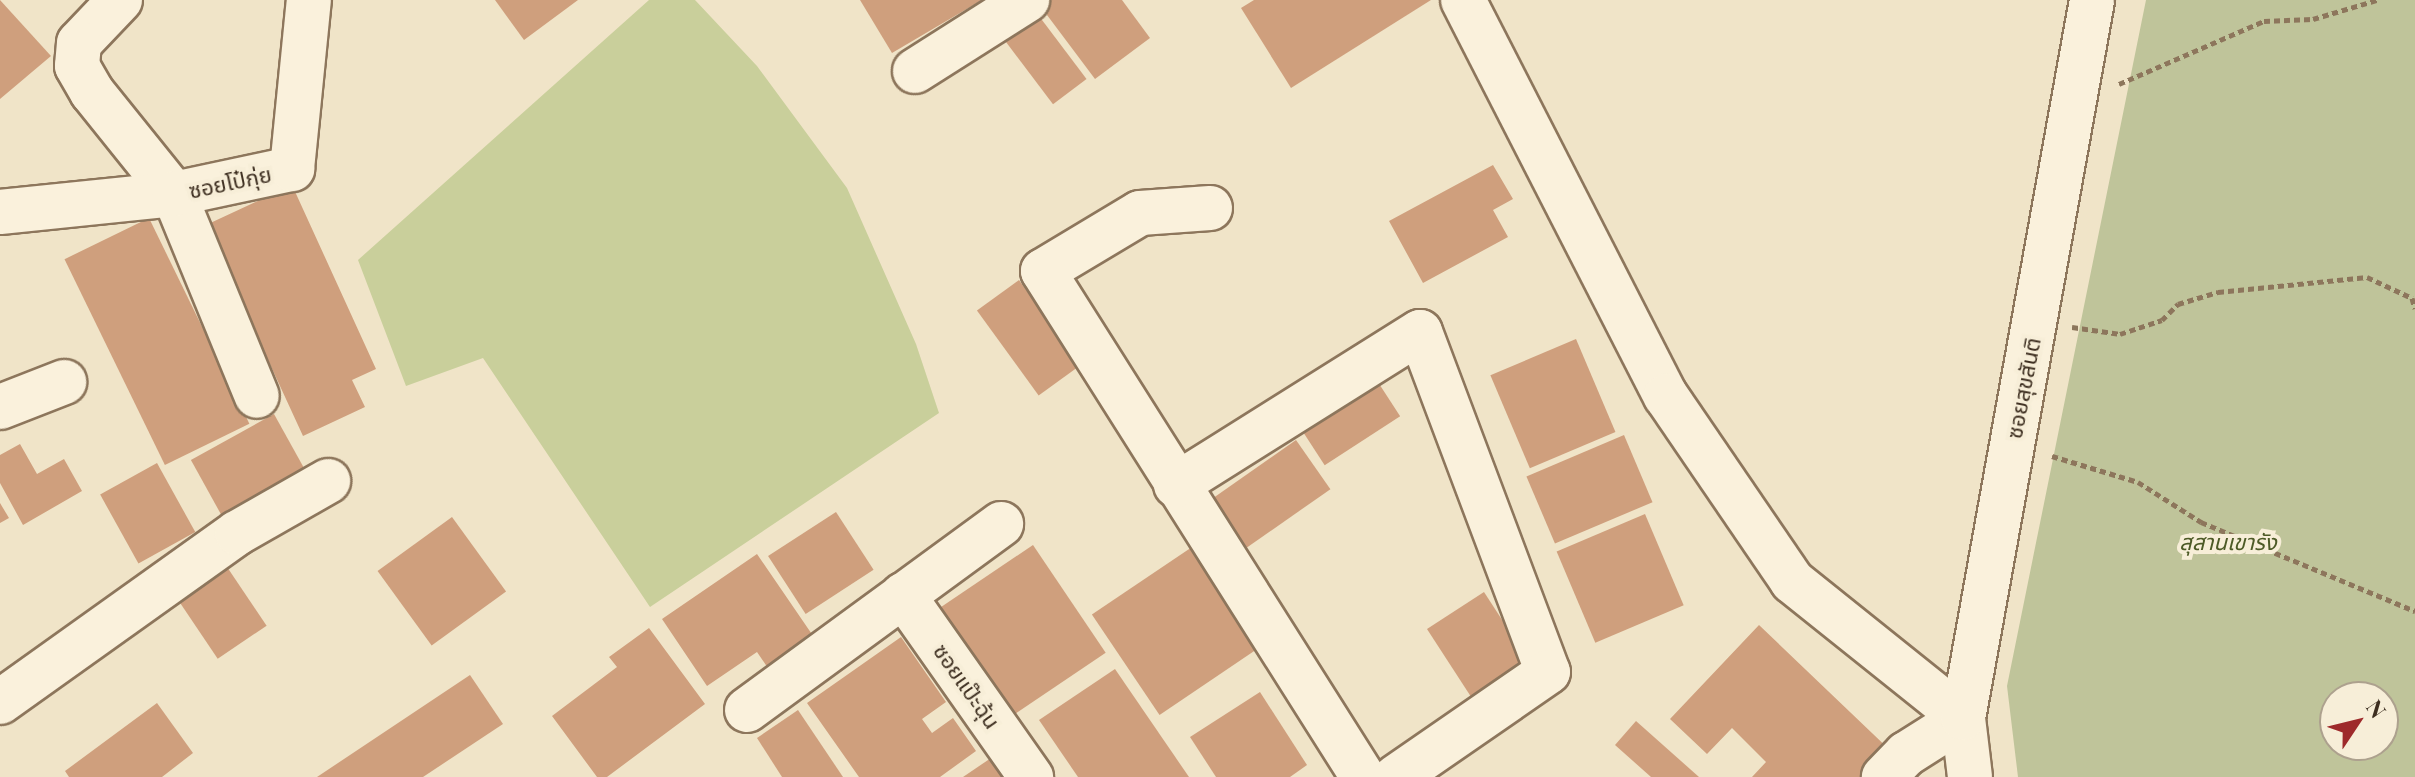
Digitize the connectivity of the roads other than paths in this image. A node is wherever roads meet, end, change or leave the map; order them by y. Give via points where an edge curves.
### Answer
1 (120, 0) edge
2 (309, 0) edge
3 (1027, 0) edge
4 (1463, 0) edge
5 (2092, 0) edge
6 (915, 71) dead end
7 (174, 194) junction
8 (1210, 208) dead end
9 (0, 212) edge
10 (64, 382) dead end
11 (257, 396) dead end
12 (0, 407) edge
13 (328, 481) dead end
14 (1176, 485) junction
15 (1001, 524) dead end
16 (903, 595) junction
17 (0, 702) edge
18 (747, 710) dead end
19 (1963, 718) junction
20 (1031, 777) edge
21 (1363, 777) edge
22 (1396, 777) edge
23 (1884, 777) edge
24 (1970, 777) edge

1 - 7 street via 79,43 77,66
2 - 7 street, ซอยโป๋กุ่ย via 292,169
3 - 6 street
4 - 19 street via 1666,396 1792,581
5 - 19 street, ซอยสุขสันติ
7 - 9 street, ซอยโป๋กุ่ย
7 - 11 street
8 - 14 street via 1140,213 1043,271
10 - 12 street
13 - 17 street via 237,533
14 - 21 street
14 - 22 street via 1420,332 1548,672
15 - 16 street
16 - 18 street
16 - 20 street, ซอยแป๊ะฉุ้น
19 - 23 street via 1906,754
19 - 24 street, ซอยสุขสันติ

